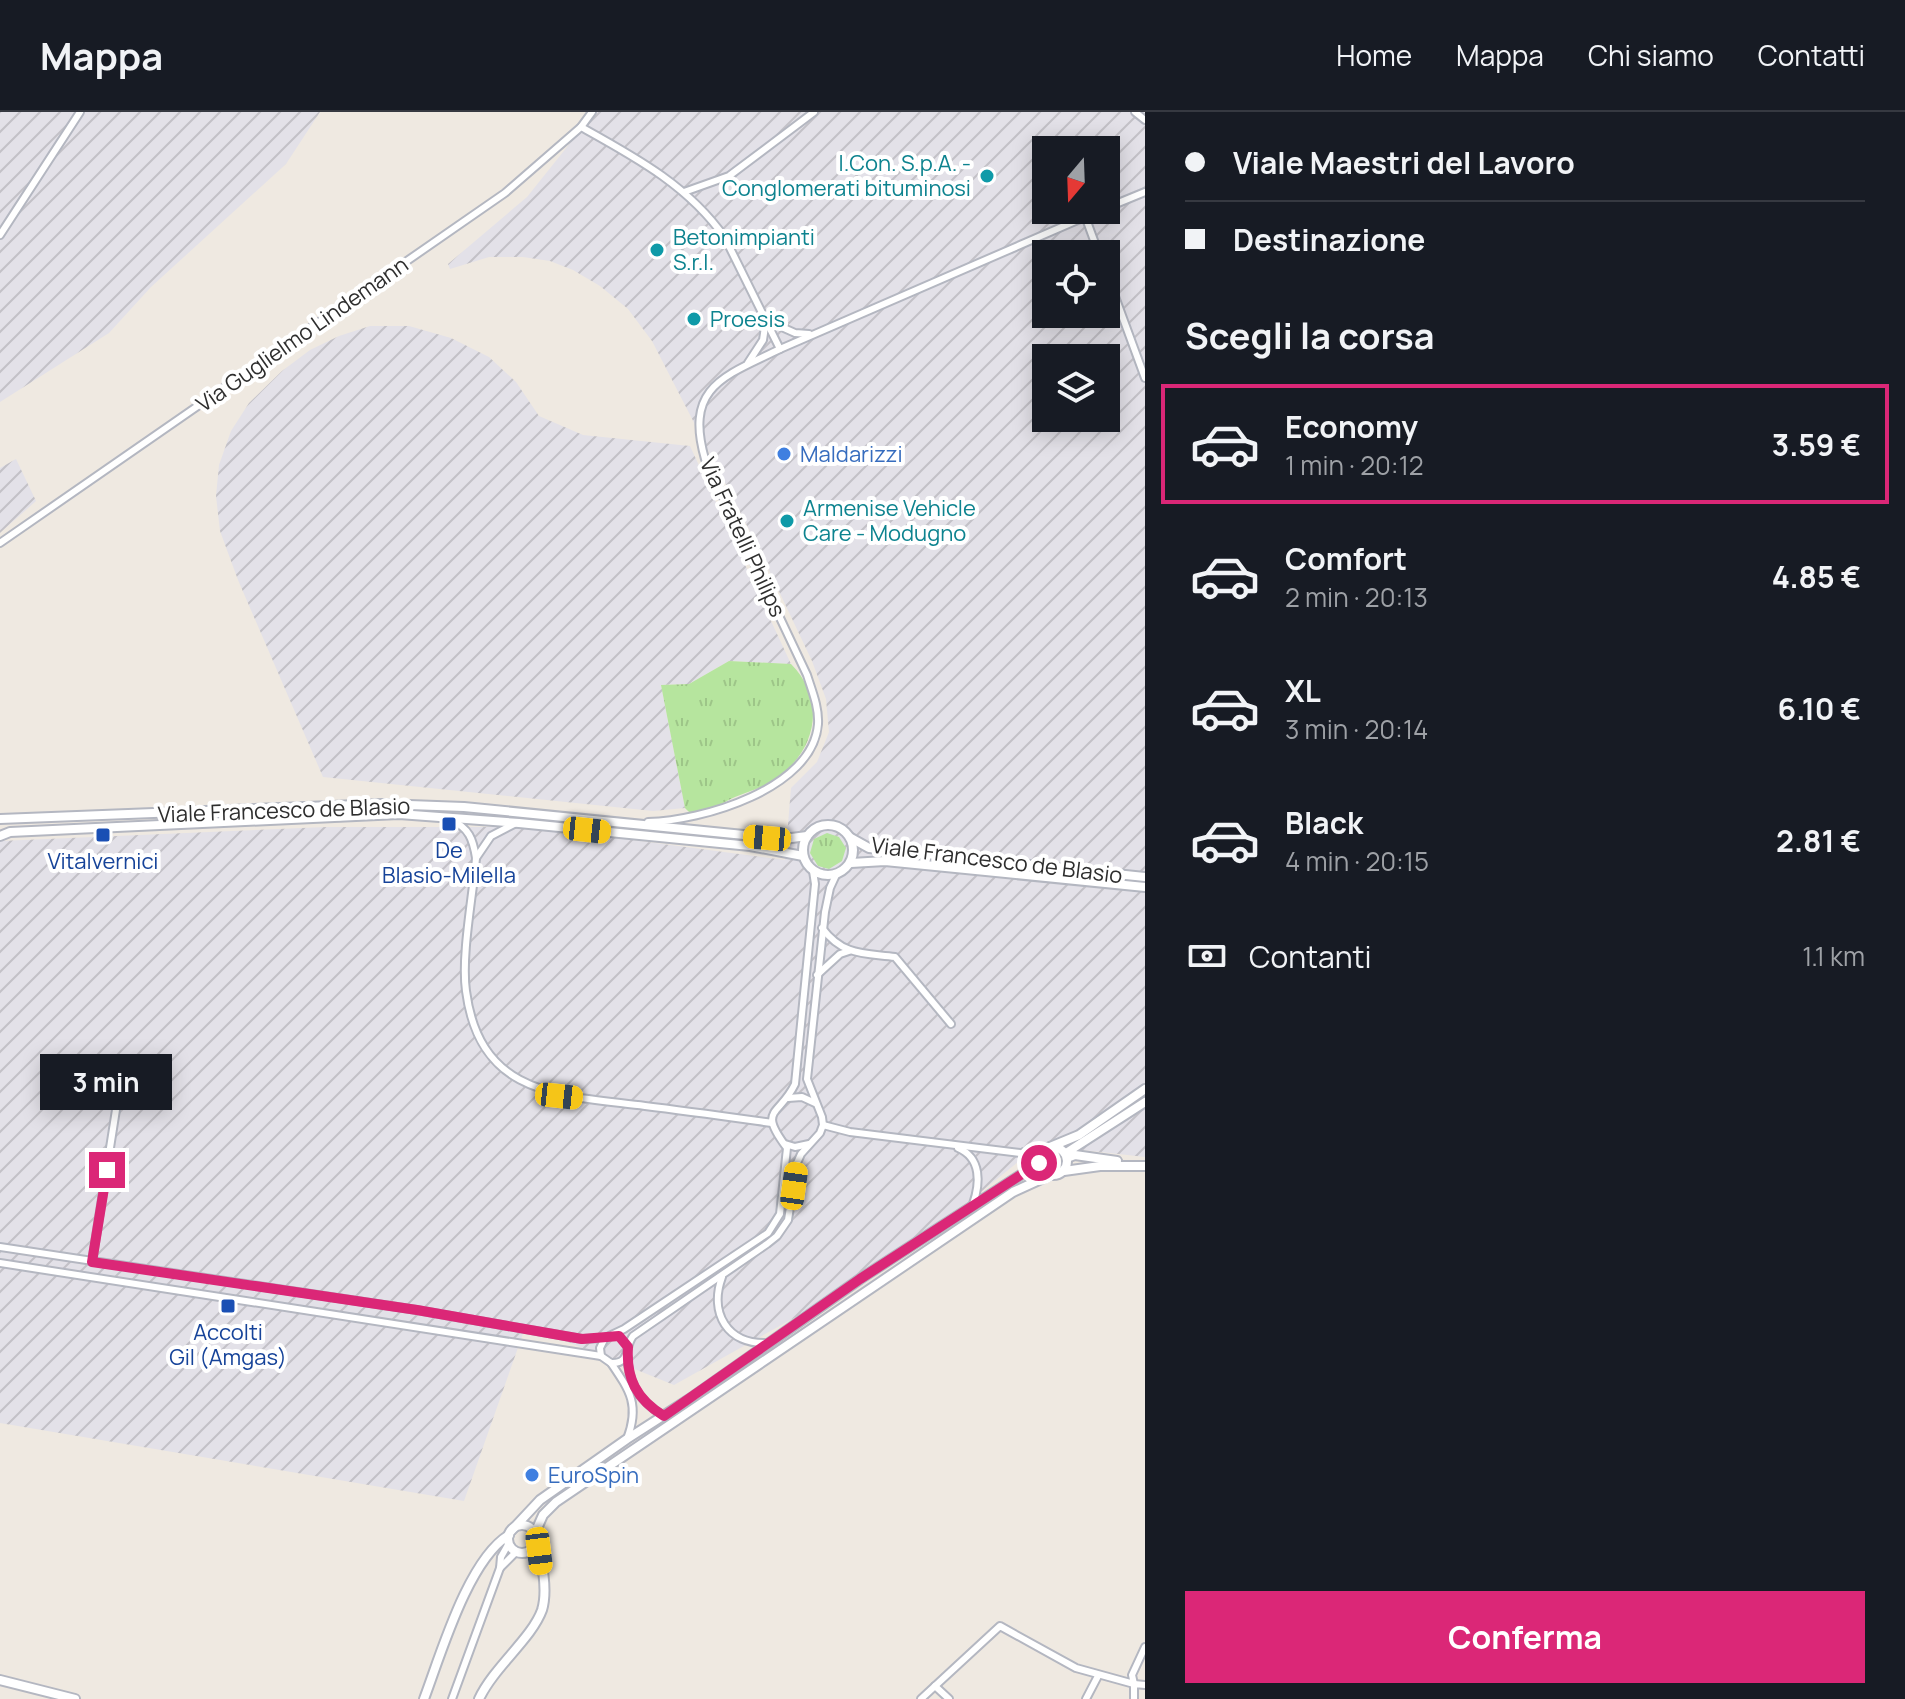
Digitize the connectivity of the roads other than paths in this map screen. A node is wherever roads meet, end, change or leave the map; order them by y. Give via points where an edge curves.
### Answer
1 (80, 112) edge
2 (592, 112) edge
3 (814, 112) edge
4 (1135, 112) edge
5 (1145, 120) edge
6 (581, 127) junction
7 (684, 192) junction
8 (1145, 192) edge
9 (1120, 202) edge
10 (1067, 224) edge
11 (0, 235) edge
12 (1120, 310) edge
13 (766, 320) junction
14 (812, 335) junction
15 (780, 349) junction
16 (746, 366) junction
17 (1145, 378) edge
18 (0, 543) edge
19 (440, 816) junction
20 (0, 819) edge
21 (519, 823) junction
22 (616, 823) junction
23 (0, 836) edge
24 (807, 836) junction
25 (851, 838) junction
26 (803, 856) junction
27 (476, 858) junction
28 (851, 863) junction
29 (813, 871) junction
30 (836, 875) junction
31 (1145, 877) edge
32 (1145, 887) edge
33 (822, 928) junction
34 (849, 951) junction
35 (817, 976) junction
36 (951, 1024) dead end
37 (121, 1078) dead end
38 (1145, 1089) edge
39 (787, 1098) junction
40 (1145, 1102) edge
41 (815, 1103) junction
42 (772, 1123) junction
43 (823, 1125) junction
44 (782, 1142) junction
45 (809, 1144) junction
46 (951, 1145) junction
47 (1048, 1148) junction
48 (1020, 1153) junction
49 (1066, 1156) junction
50 (1039, 1161) junction
51 (1130, 1165) junction
52 (1145, 1166) edge
53 (1064, 1171) junction
54 (1050, 1175) junction
55 (973, 1204) junction
56 (0, 1247) edge
57 (92, 1262) junction
58 (0, 1263) edge
59 (723, 1275) junction
60 (614, 1335) junction
61 (605, 1338) junction
62 (768, 1343) junction
63 (628, 1347) junction
64 (601, 1356) junction
65 (627, 1356) junction
66 (611, 1363) junction
67 (664, 1416) junction
68 (627, 1439) junction
69 (510, 1536) junction
70 (535, 1537) junction
71 (516, 1552) junction
72 (500, 1568) junction
73 (1145, 1647) edge
74 (1098, 1676) junction
75 (0, 1680) edge
76 (1134, 1684) junction
77 (1145, 1685) edge
78 (935, 1686) junction
79 (75, 1699) edge
80 (424, 1699) edge
81 (452, 1699) edge
82 (479, 1699) edge
83 (921, 1699) edge
84 (949, 1699) edge
85 (1086, 1699) edge
86 (1134, 1699) edge

1 - 11 street
2 - 6 street, Via Guglielmo Lindemann
3 - 7 street via 729,176
4 - 5 street
6 - 7 street
6 - 18 street, Via Guglielmo Lindemann via 505,193
7 - 13 street via 725,238
8 - 9 street, Via Fratelli Philips
10 - 14 street, Via Fratelli Philips
12 - 17 street
13 - 14 street
13 - 15 street
13 - 16 street via 763,340
14 - 15 street, Via Fratelli Philips
15 - 16 street, Via Fratelli Philips
16 - 22 street, Via Fratelli Philips via 728,374 707,395 698,436 807,675 818,725 812,745 781,782 674,822
19 - 21 street, Viale Francesco de Blasio
19 - 23 street, Viale Francesco de Blasio via 332,816
19 - 27 street via 467,831
20 - 22 street, Viale Francesco de Blasio via 382,804
21 - 26 street, Viale Francesco de Blasio
21 - 27 street via 491,836
22 - 24 street, Viale Francesco de Blasio via 784,839
24 - 25 street via 826,825
24 - 26 street
25 - 28 street
25 - 31 street, Viale Francesco de Blasio via 869,848
26 - 29 street
27 - 42 street via 464,975 474,1026 499,1064 524,1083 559,1096
28 - 30 street
28 - 32 street, Viale Francesco de Blasio via 885,861
29 - 30 street
29 - 39 street via 797,1069
30 - 33 street
33 - 34 street
33 - 35 street
34 - 35 street
34 - 36 street via 895,957
35 - 41 street via 807,1079
37 - 57 street
38 - 47 street via 1079,1135
39 - 41 street
39 - 42 street via 776,1108
40 - 49 street
41 - 43 street
42 - 44 street
43 - 45 street
43 - 46 street
44 - 45 street via 795,1147
44 - 60 street via 787,1155 780,1214 768,1233
45 - 59 street via 797,1163 783,1228
46 - 48 street
46 - 55 street via 965,1151 977,1169
47 - 48 street
47 - 49 street via 1059,1148
47 - 50 street
48 - 50 street
49 - 51 street
49 - 53 street
50 - 54 street
50 - 55 street
51 - 52 street
51 - 53 street
53 - 54 street
54 - 70 street via 1013,1192 556,1502 543,1515
55 - 62 street
56 - 57 street
57 - 61 street via 582,1339
58 - 64 street
59 - 62 street via 717,1299 723,1321 740,1340
59 - 63 street via 633,1336
60 - 61 street
60 - 63 street via 624,1338
61 - 64 street
62 - 67 street
63 - 65 street
64 - 66 street
65 - 66 street
65 - 67 street via 637,1395
66 - 68 street via 634,1409
67 - 68 street
68 - 69 street via 540,1500
69 - 70 street via 522,1525
69 - 71 street
69 - 72 street
69 - 80 street via 496,1546 471,1581
70 - 71 street via 531,1550
70 - 82 street via 544,1596 541,1613
71 - 72 street
72 - 81 street
73 - 76 street via 1132,1675
74 - 76 street
74 - 78 street via 1000,1626
74 - 85 street
75 - 79 street
76 - 77 street
76 - 86 street
78 - 83 street
78 - 84 street

